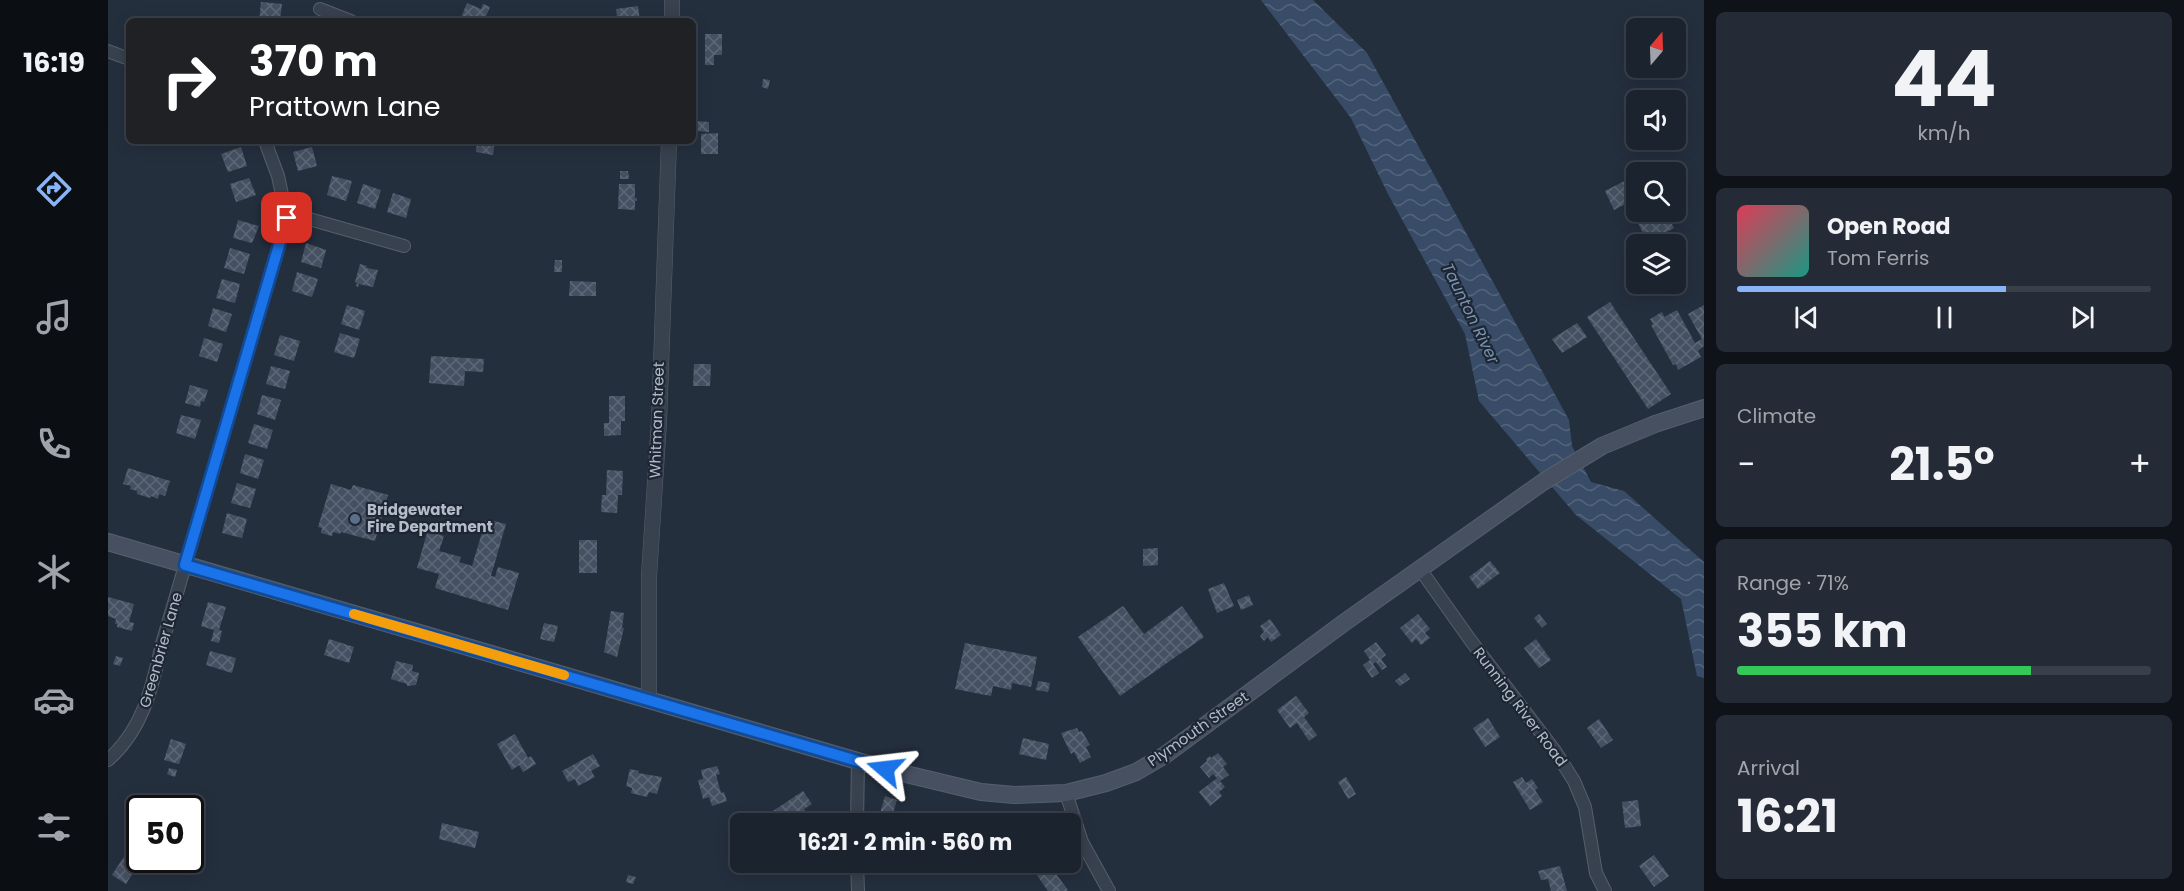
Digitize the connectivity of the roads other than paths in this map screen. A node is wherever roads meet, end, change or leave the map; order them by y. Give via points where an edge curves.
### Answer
1 (672, 0) edge
2 (320, 9) dead end
3 (343, 18) edge
4 (672, 18) edge
5 (108, 51) edge
6 (126, 58) edge
7 (267, 144) edge
8 (669, 144) edge
9 (287, 218) junction
10 (404, 246) dead end
11 (1704, 408) edge
12 (108, 542) edge
13 (185, 565) junction
14 (1420, 569) junction
15 (649, 699) junction
16 (108, 760) edge
17 (858, 761) junction
18 (1066, 793) junction
19 (857, 813) edge
20 (857, 873) edge
21 (858, 891) edge
22 (1109, 891) edge
23 (1605, 891) edge

1 - 4 street
2 - 3 street
5 - 6 street
7 - 9 street
8 - 15 street, Whitman Street via 649,587
9 - 10 street via 302,217
9 - 13 street, Greenbrier Lane
11 - 14 main road, Plymouth Street via 1631,433 1585,456
12 - 13 main road, Plymouth Street
13 - 15 main road, Plymouth Street
13 - 16 street, Greenbrier Lane via 141,717
14 - 18 main road, Plymouth Street via 1165,755 1120,778
14 - 23 street, Running River Road via 1570,775 1585,807 1596,873
15 - 17 main road, Plymouth Street
17 - 18 main road, Plymouth Street via 981,792
17 - 19 street
18 - 22 street via 1082,842
20 - 21 street

